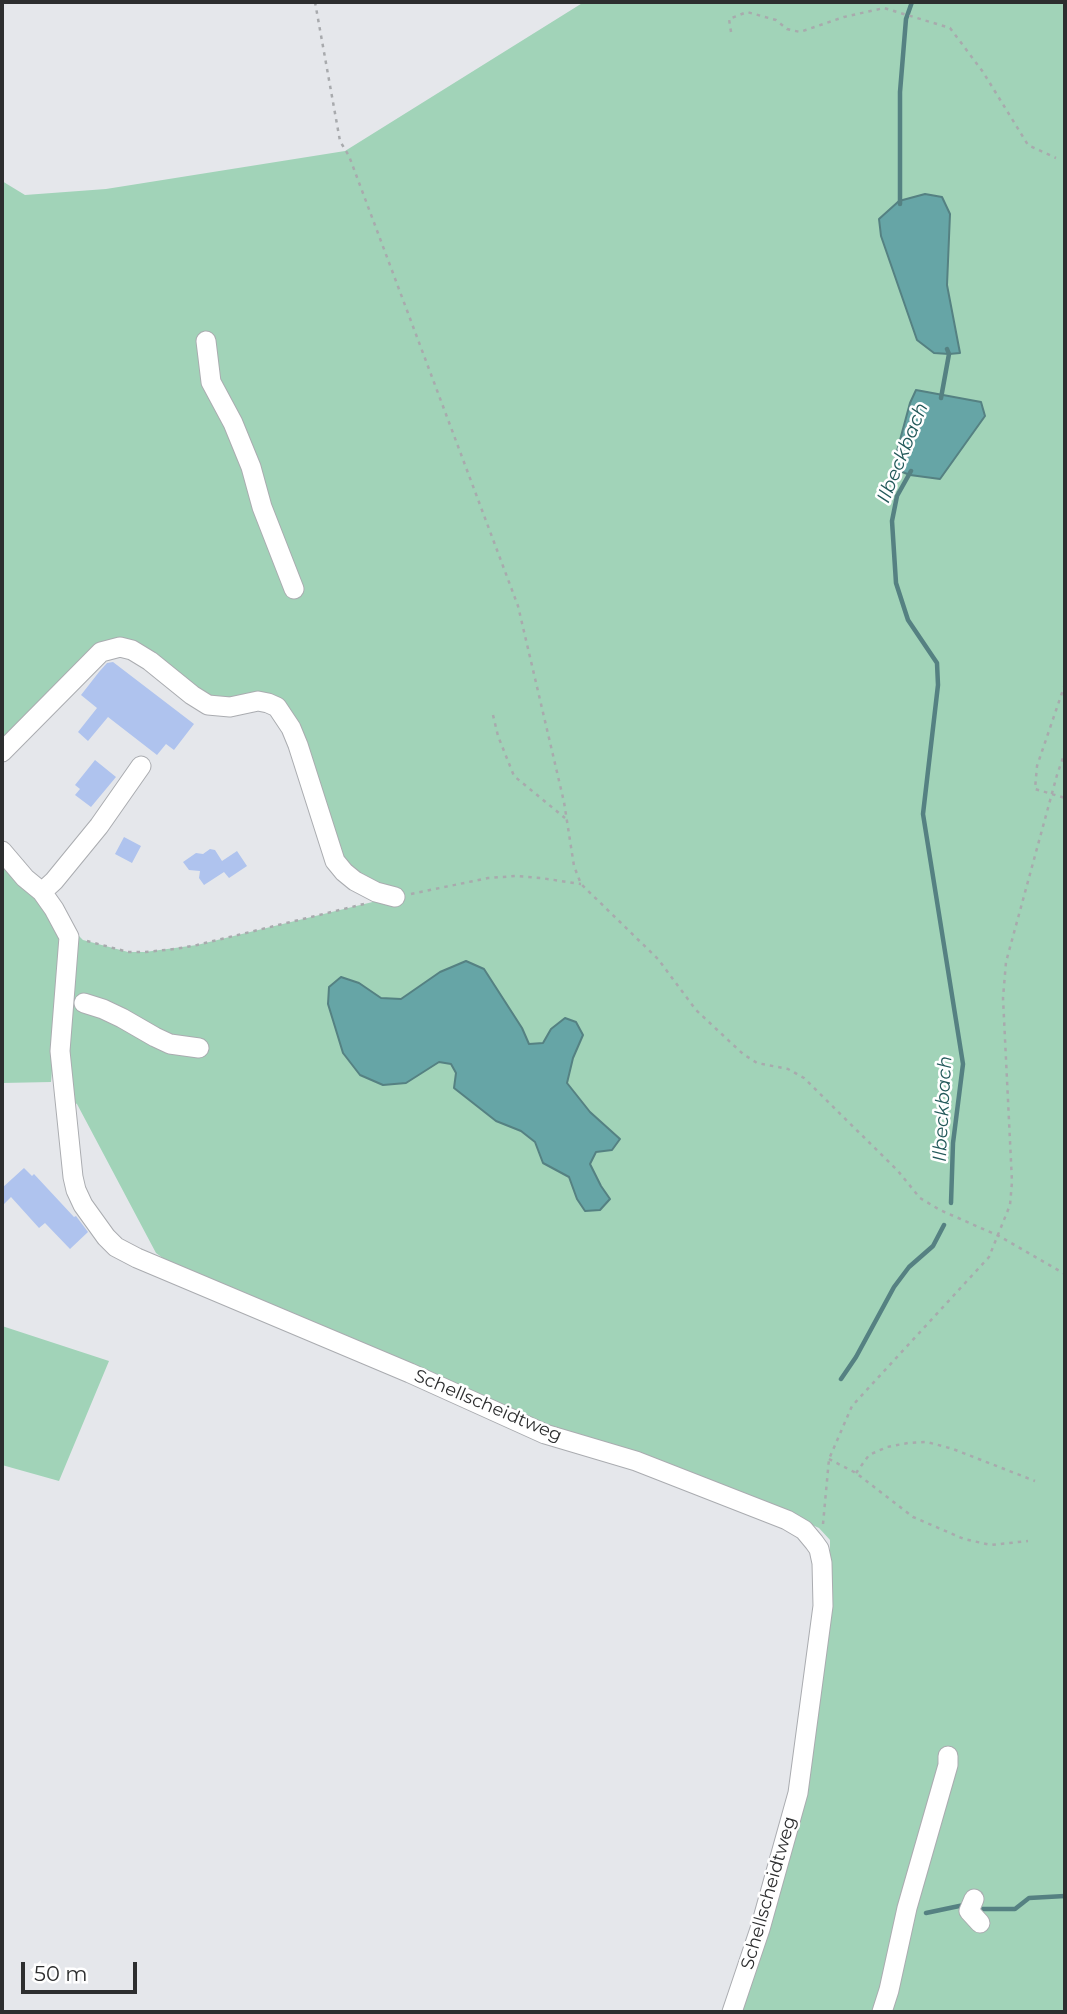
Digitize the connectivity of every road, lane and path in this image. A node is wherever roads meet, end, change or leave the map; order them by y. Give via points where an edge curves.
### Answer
1 (315, 2) edge
2 (731, 32) dead end
3 (1056, 158) dead end
4 (206, 341) dead end
5 (293, 589) dead end
6 (1065, 684) edge
7 (493, 715) dead end
8 (2, 752) edge
9 (1065, 752) edge
10 (141, 766) dead end
11 (1052, 794) junction
12 (1065, 798) edge
13 (567, 820) junction
14 (2, 851) edge
15 (581, 884) junction
16 (42, 892) junction
17 (395, 897) junction
18 (69, 937) junction
19 (83, 1003) dead end
20 (198, 1048) dead end
21 (999, 1236) junction
22 (1065, 1274) edge
23 (828, 1459) junction
24 (856, 1473) junction
25 (1035, 1481) dead end
26 (1028, 1541) dead end
27 (814, 1542) junction
28 (948, 1756) dead end
29 (974, 1899) dead end
30 (980, 1923) dead end
31 (732, 2012) edge
32 (882, 2012) edge

1 - 13 path via 340,141 518,606
2 - 3 path via 729,19 747,12 800,32 884,8 950,28 1028,145
4 - 5 street via 211,382 251,467
6 - 11 path via 1037,766 1035,789
7 - 13 path via 514,776
8 - 17 street via 101,652 120,647 132,650 208,705 230,707 258,701 277,707 299,745 335,861 355,881
9 - 11 path
10 - 16 street via 99,826
11 - 12 path
11 - 21 path via 1006,962 1003,998 1012,1194
13 - 15 path
14 - 16 street
15 - 17 path via 516,876
15 - 21 path via 657,959 696,1010 743,1054 804,1078 920,1198
16 - 18 street
17 - 18 path via 175,949 128,952
18 - 27 street, Schellscheidtweg via 60,1051 73,1177 83,1205 116,1247 545,1434 636,1461 787,1520
19 - 20 street via 170,1044
21 - 22 path
21 - 23 path via 989,1257 852,1406
23 - 24 path
23 - 27 path via 822,1535
24 - 25 path via 869,1455 887,1447 927,1442
24 - 26 path via 913,1517 964,1539 991,1545
27 - 31 street, Schellscheidtweg via 822,1563 822,1606 798,1793
28 - 32 street
29 - 30 street via 969,1911

